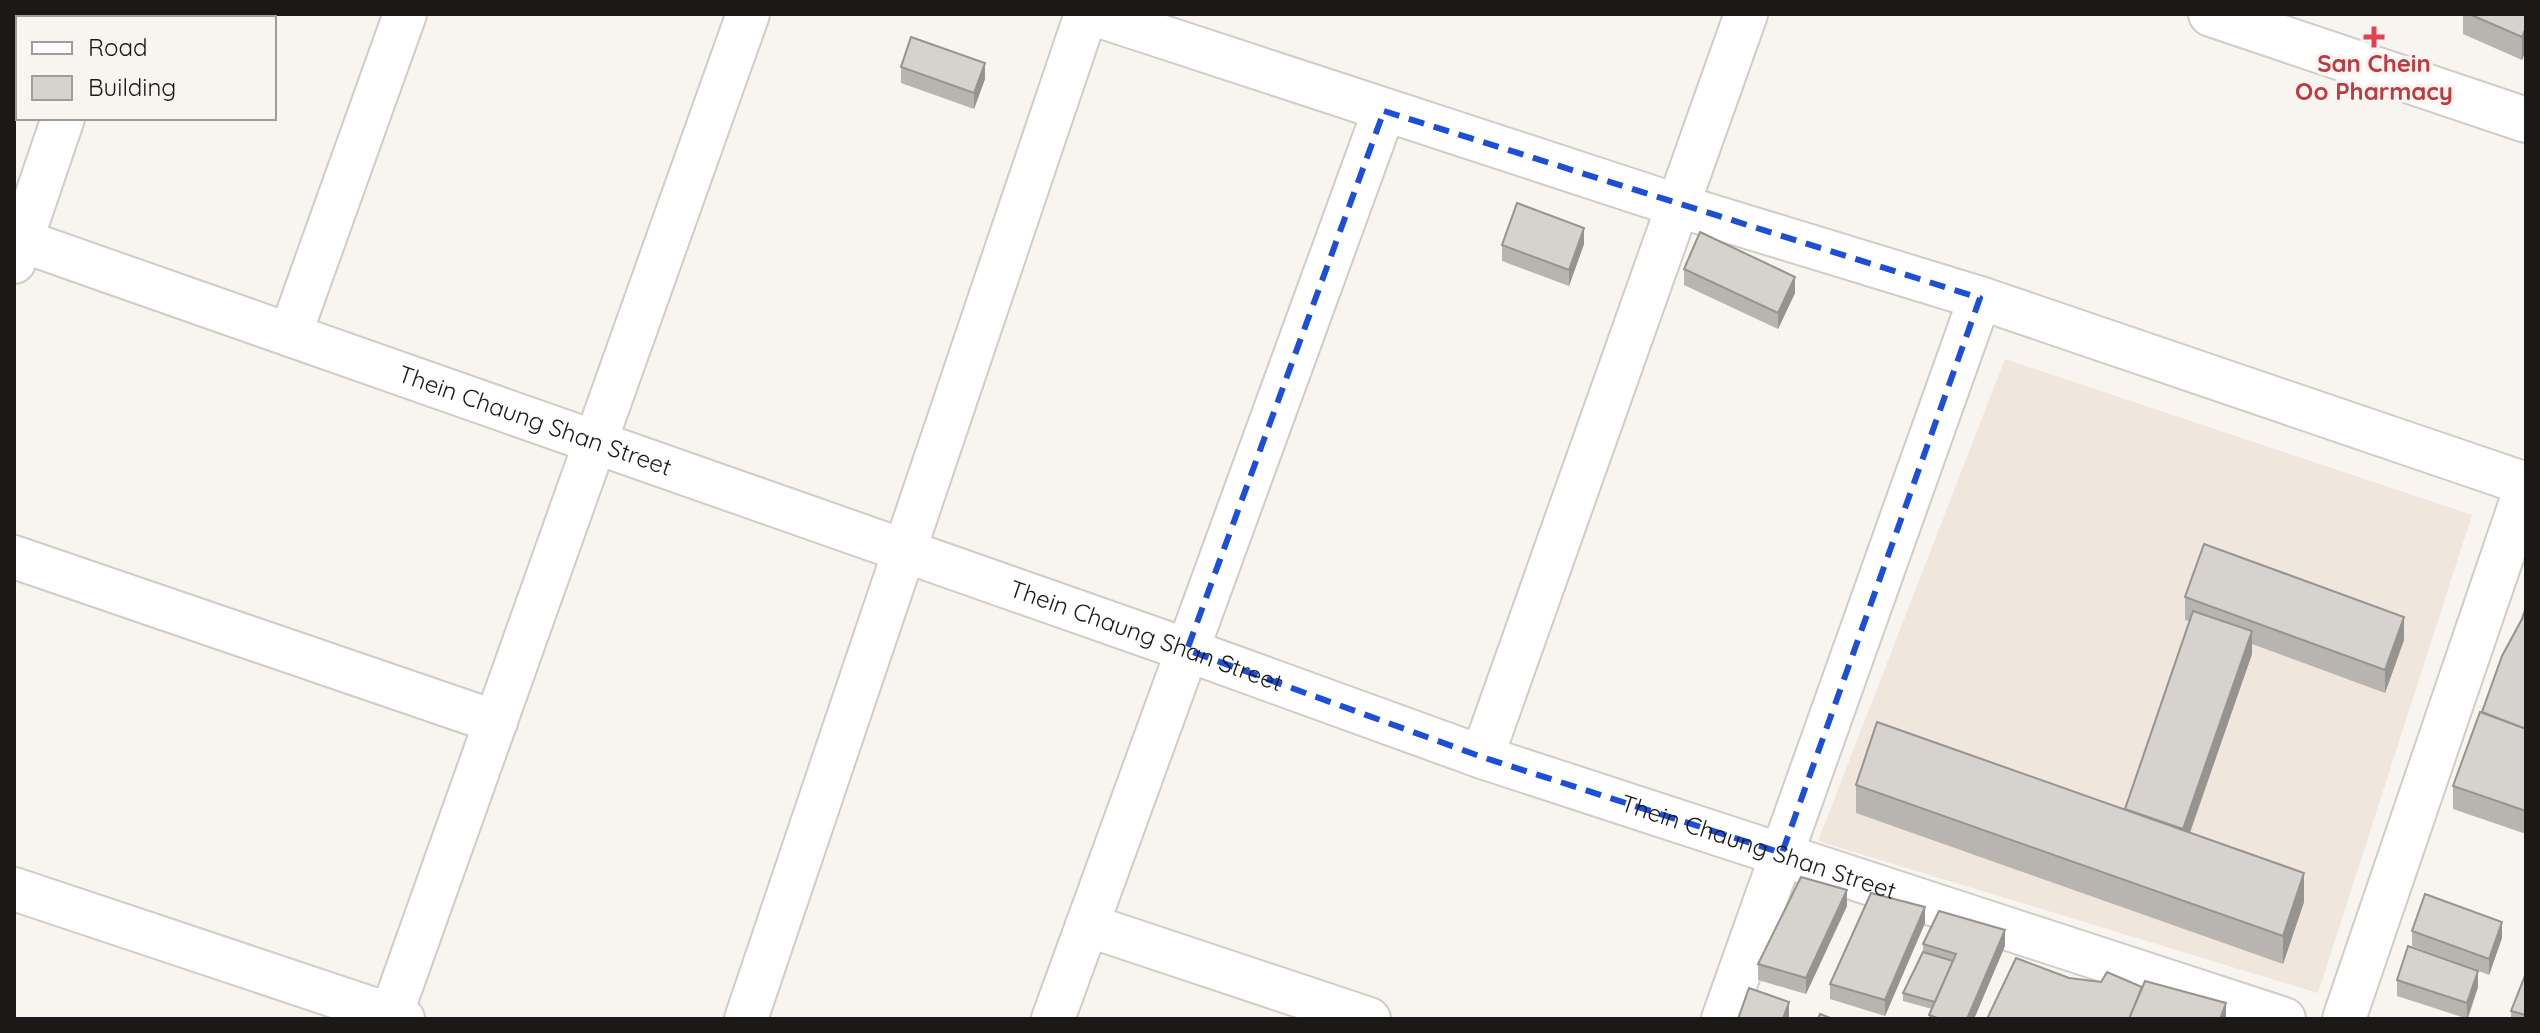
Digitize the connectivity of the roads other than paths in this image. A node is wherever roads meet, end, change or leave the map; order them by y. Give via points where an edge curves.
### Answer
1 (405, 14) edge
2 (748, 14) edge
3 (1086, 14) edge
4 (1093, 14) edge
5 (1746, 14) edge
6 (2211, 14) edge
7 (1384, 111) junction
8 (62, 120) edge
9 (2526, 120) edge
10 (1679, 206) junction
11 (16, 247) edge
12 (1980, 298) junction
13 (290, 335) junction
14 (595, 442) junction
15 (2526, 486) edge
16 (904, 551) junction
17 (14, 557) edge
18 (1187, 650) junction
19 (496, 722) junction
20 (1482, 757) junction
21 (1782, 853) junction
22 (14, 889) edge
23 (1087, 925) junction
24 (397, 1017) edge
25 (746, 1019) edge
26 (1053, 1019) edge
27 (1369, 1019) edge
28 (1723, 1019) edge
29 (2284, 1019) edge
30 (2344, 1019) edge

1 - 13 street
2 - 14 street
3 - 16 street
4 - 7 street
5 - 10 street
6 - 9 main road
7 - 10 street
7 - 18 street
8 - 11 street
10 - 12 street
10 - 20 street
11 - 13 street, Thein Chaung Shan Street
12 - 15 street
12 - 21 street
13 - 14 street, Thein Chaung Shan Street
14 - 16 street, Thein Chaung Shan Street
14 - 19 street
15 - 30 street
16 - 18 street, Thein Chaung Shan Street
16 - 25 street
17 - 19 street
18 - 20 street, Thein Chaung Shan Street
18 - 23 street
19 - 24 street
20 - 21 street, Thein Chaung Shan Street
21 - 28 street
21 - 29 street, Thein Chaung Shan Street
22 - 24 street
23 - 26 street
23 - 27 street

